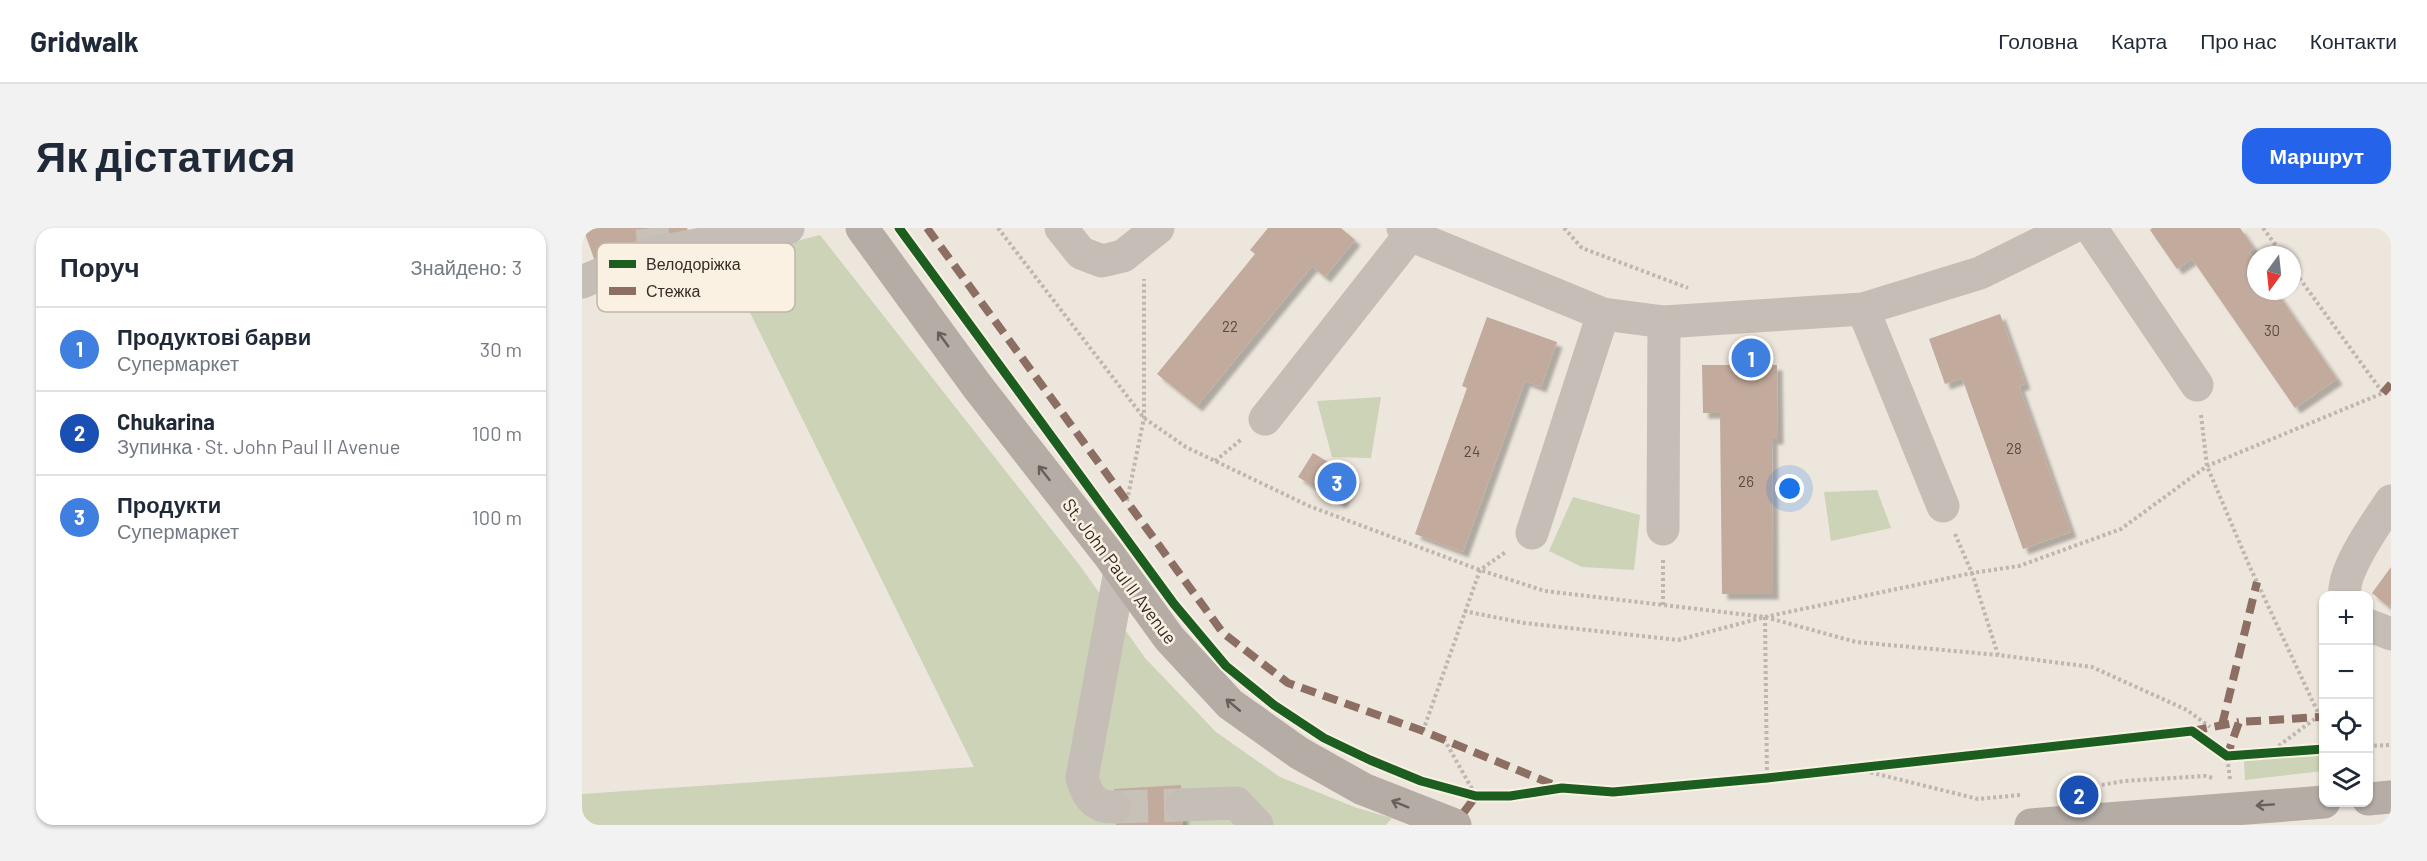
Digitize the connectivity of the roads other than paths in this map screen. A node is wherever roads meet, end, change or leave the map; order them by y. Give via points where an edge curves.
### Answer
1 (788, 228) edge
2 (862, 228) edge
3 (1061, 228) edge
4 (2071, 228) edge
5 (2091, 228) edge
6 (1407, 231) edge
7 (1151, 234) edge
8 (695, 243) edge
9 (597, 275) edge
10 (582, 282) edge
11 (1863, 309) junction
12 (1603, 314) junction
13 (1664, 322) junction
14 (2198, 385) road end
15 (1266, 419) dead end
16 (2391, 501) edge
17 (1943, 506) road end
18 (1663, 529) road end
19 (1532, 533) dead end
20 (1120, 571) junction
21 (2344, 591) edge
22 (2373, 627) edge
23 (2391, 634) edge
24 (2391, 797) edge
25 (2373, 799) edge
26 (2319, 802) edge
27 (1182, 804) tunnel mouth
28 (1115, 807) tunnel mouth
29 (2026, 810) edge
30 (1257, 825) edge
31 (1455, 825) edge

1 - 8 lane
20 -> 2 main road, St. John Paul II Avenue via 977,386
3 - 7 lane via 1081,253 1102,261 1123,256
4 - 11 lane via 1980,273
5 - 14 lane
6 - 12 lane
6 - 15 lane
9 - 10 lane
11 - 13 lane
11 - 17 lane
12 - 13 lane
12 - 19 lane
13 - 18 lane
16 - 21 lane via 2367,537 2343,585
20 - 28 lane via 1082,778 1087,795 1103,807
31 -> 20 main road, St. John Paul II Avenue via 1363,789 1299,753 1230,704 1169,638
22 - 23 lane
24 - 25 main road
26 -> 29 main road via 2232,795
27 - 30 lane via 1236,803

